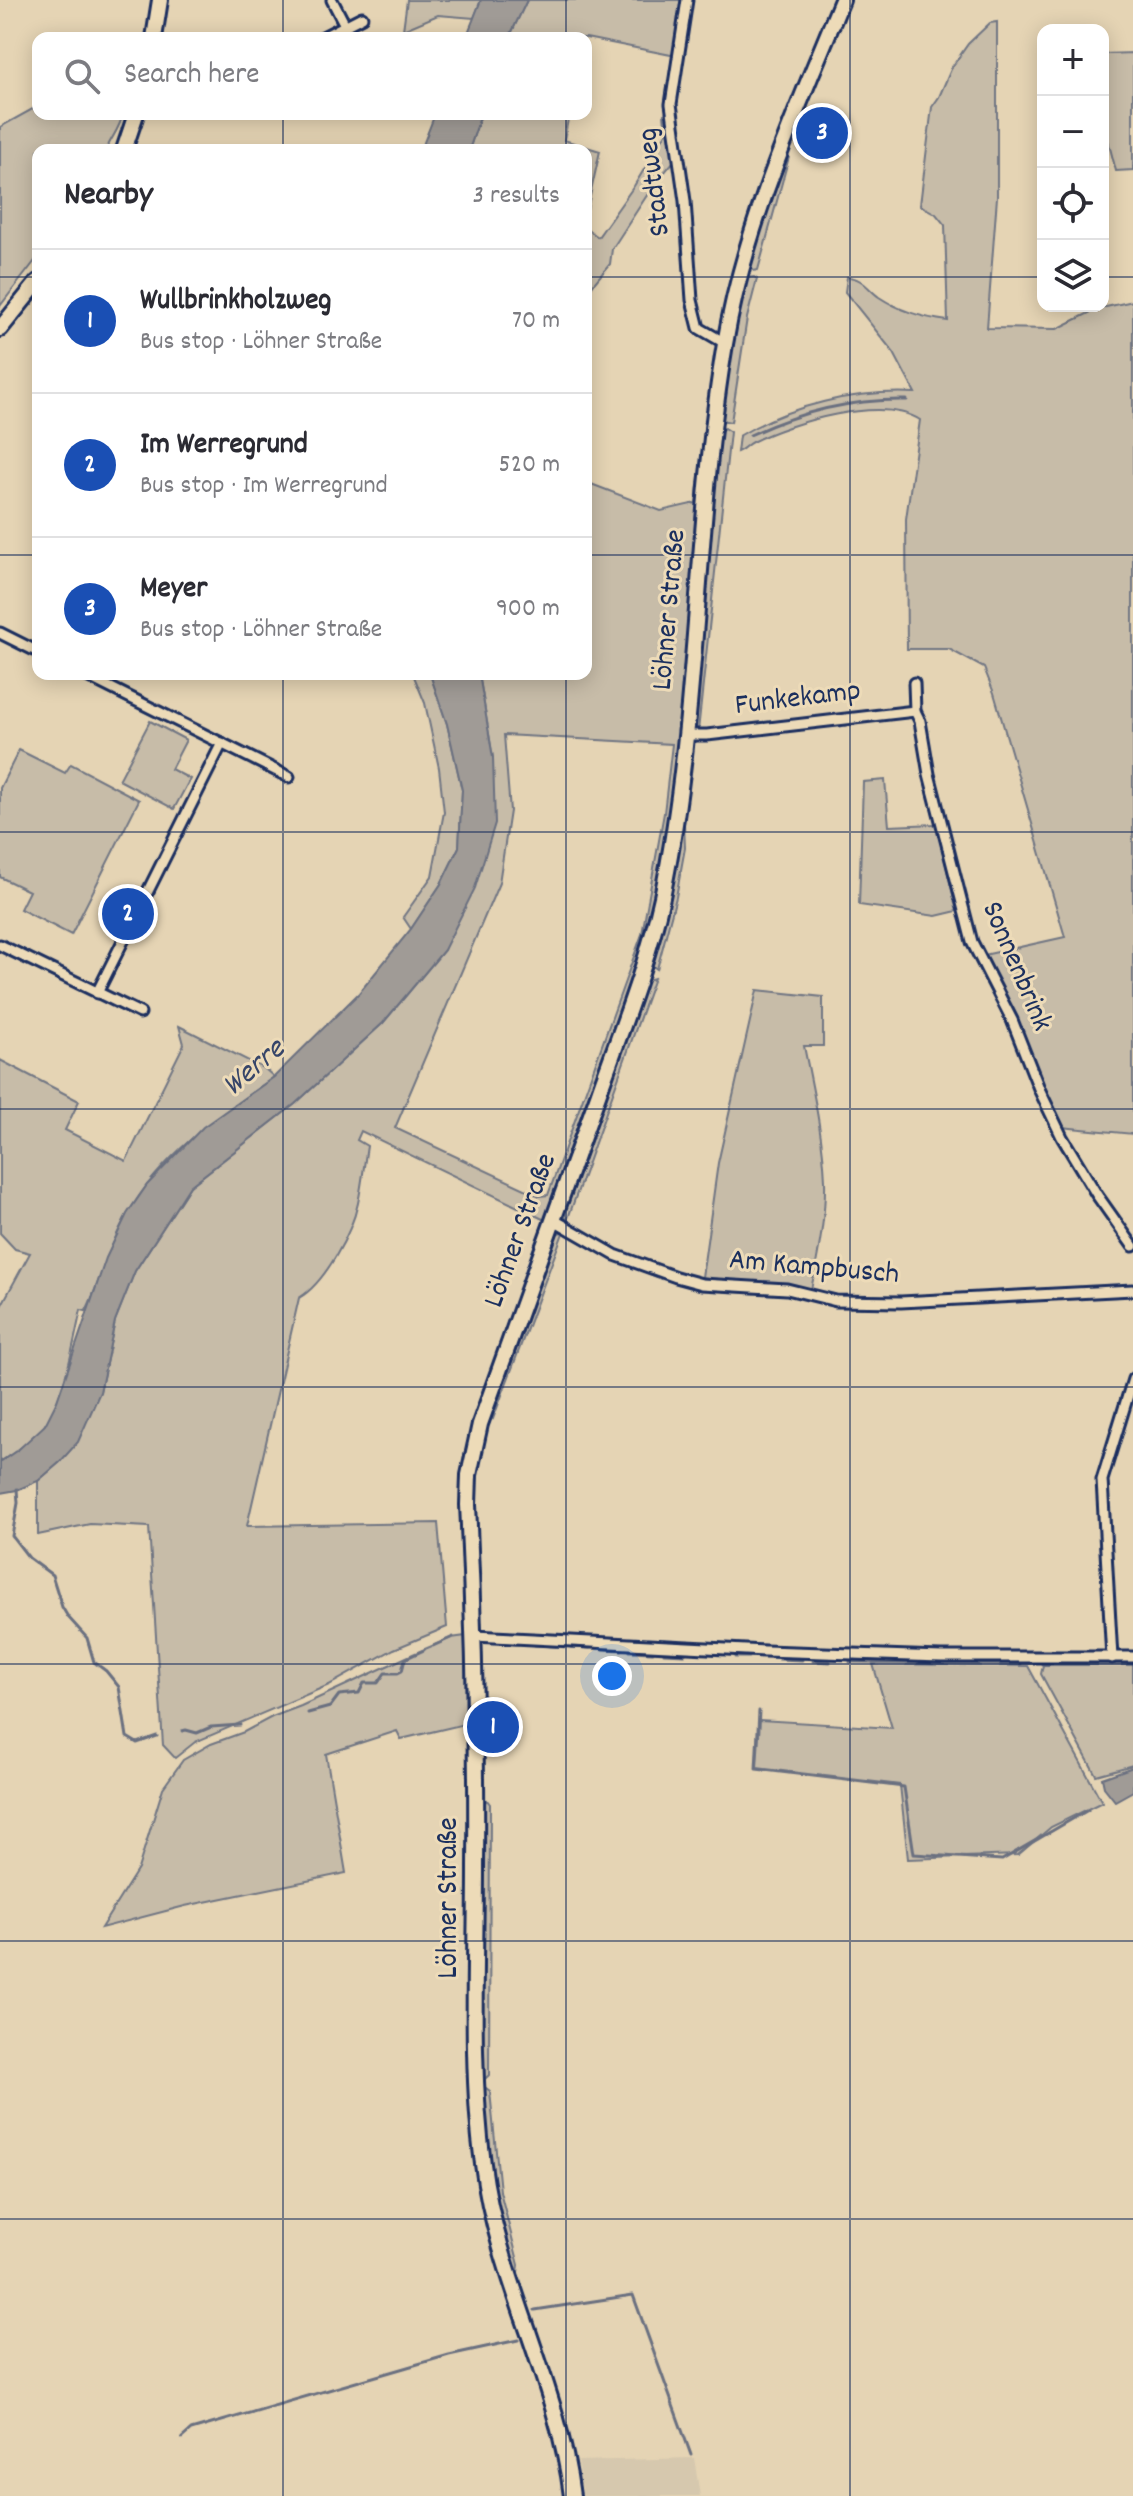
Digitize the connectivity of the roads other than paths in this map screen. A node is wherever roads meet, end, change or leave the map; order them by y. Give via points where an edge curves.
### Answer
1 (160, 0) edge
2 (332, 0) edge
3 (687, 0) edge
4 (842, 0) edge
5 (362, 17) dead end
6 (346, 27) junction
7 (155, 32) edge
8 (335, 32) edge
9 (134, 120) edge
10 (126, 144) edge
11 (32, 289) edge
12 (0, 329) edge
13 (725, 343) junction
14 (0, 633) edge
15 (32, 649) edge
16 (95, 680) edge
17 (914, 683) dead end
18 (915, 711) junction
19 (686, 735) junction
20 (222, 743) junction
21 (289, 777) dead end
22 (0, 945) edge
23 (97, 993) junction
24 (140, 1013) dead end
25 (554, 1220) junction
26 (1133, 1246) edge
27 (1133, 1290) edge
28 (1133, 1379) edge
29 (474, 1636) junction
30 (1133, 1657) edge
31 (1112, 1658) junction
32 (572, 2496) edge

1 - 7 main road
2 - 6 street
3 - 13 street, Stadtweg via 671,104 692,300 699,328
4 - 13 main road, Löhner Straße via 762,202
5 - 6 street
6 - 8 street
9 - 10 main road
11 - 12 main road
13 - 19 main road, Löhner Straße
14 - 15 street
16 - 20 street
17 - 18 street, Sonnenbrink
18 - 19 street, Funkekamp
18 - 26 street, Sonnenbrink via 972,942 1062,1137
19 - 25 main road, Löhner Straße via 677,813 651,940
20 - 21 street
20 - 23 street
22 - 23 street
23 - 24 street
25 - 27 street, Am Kampbusch via 615,1255 676,1277 702,1284 787,1289 836,1301
25 - 29 main road, Löhner Straße via 472,1457 468,1505
28 - 31 street via 1102,1480
29 - 31 street via 794,1652
29 - 32 main road, Löhner Straße via 475,2047 483,2165 498,2241 554,2412
30 - 31 street

